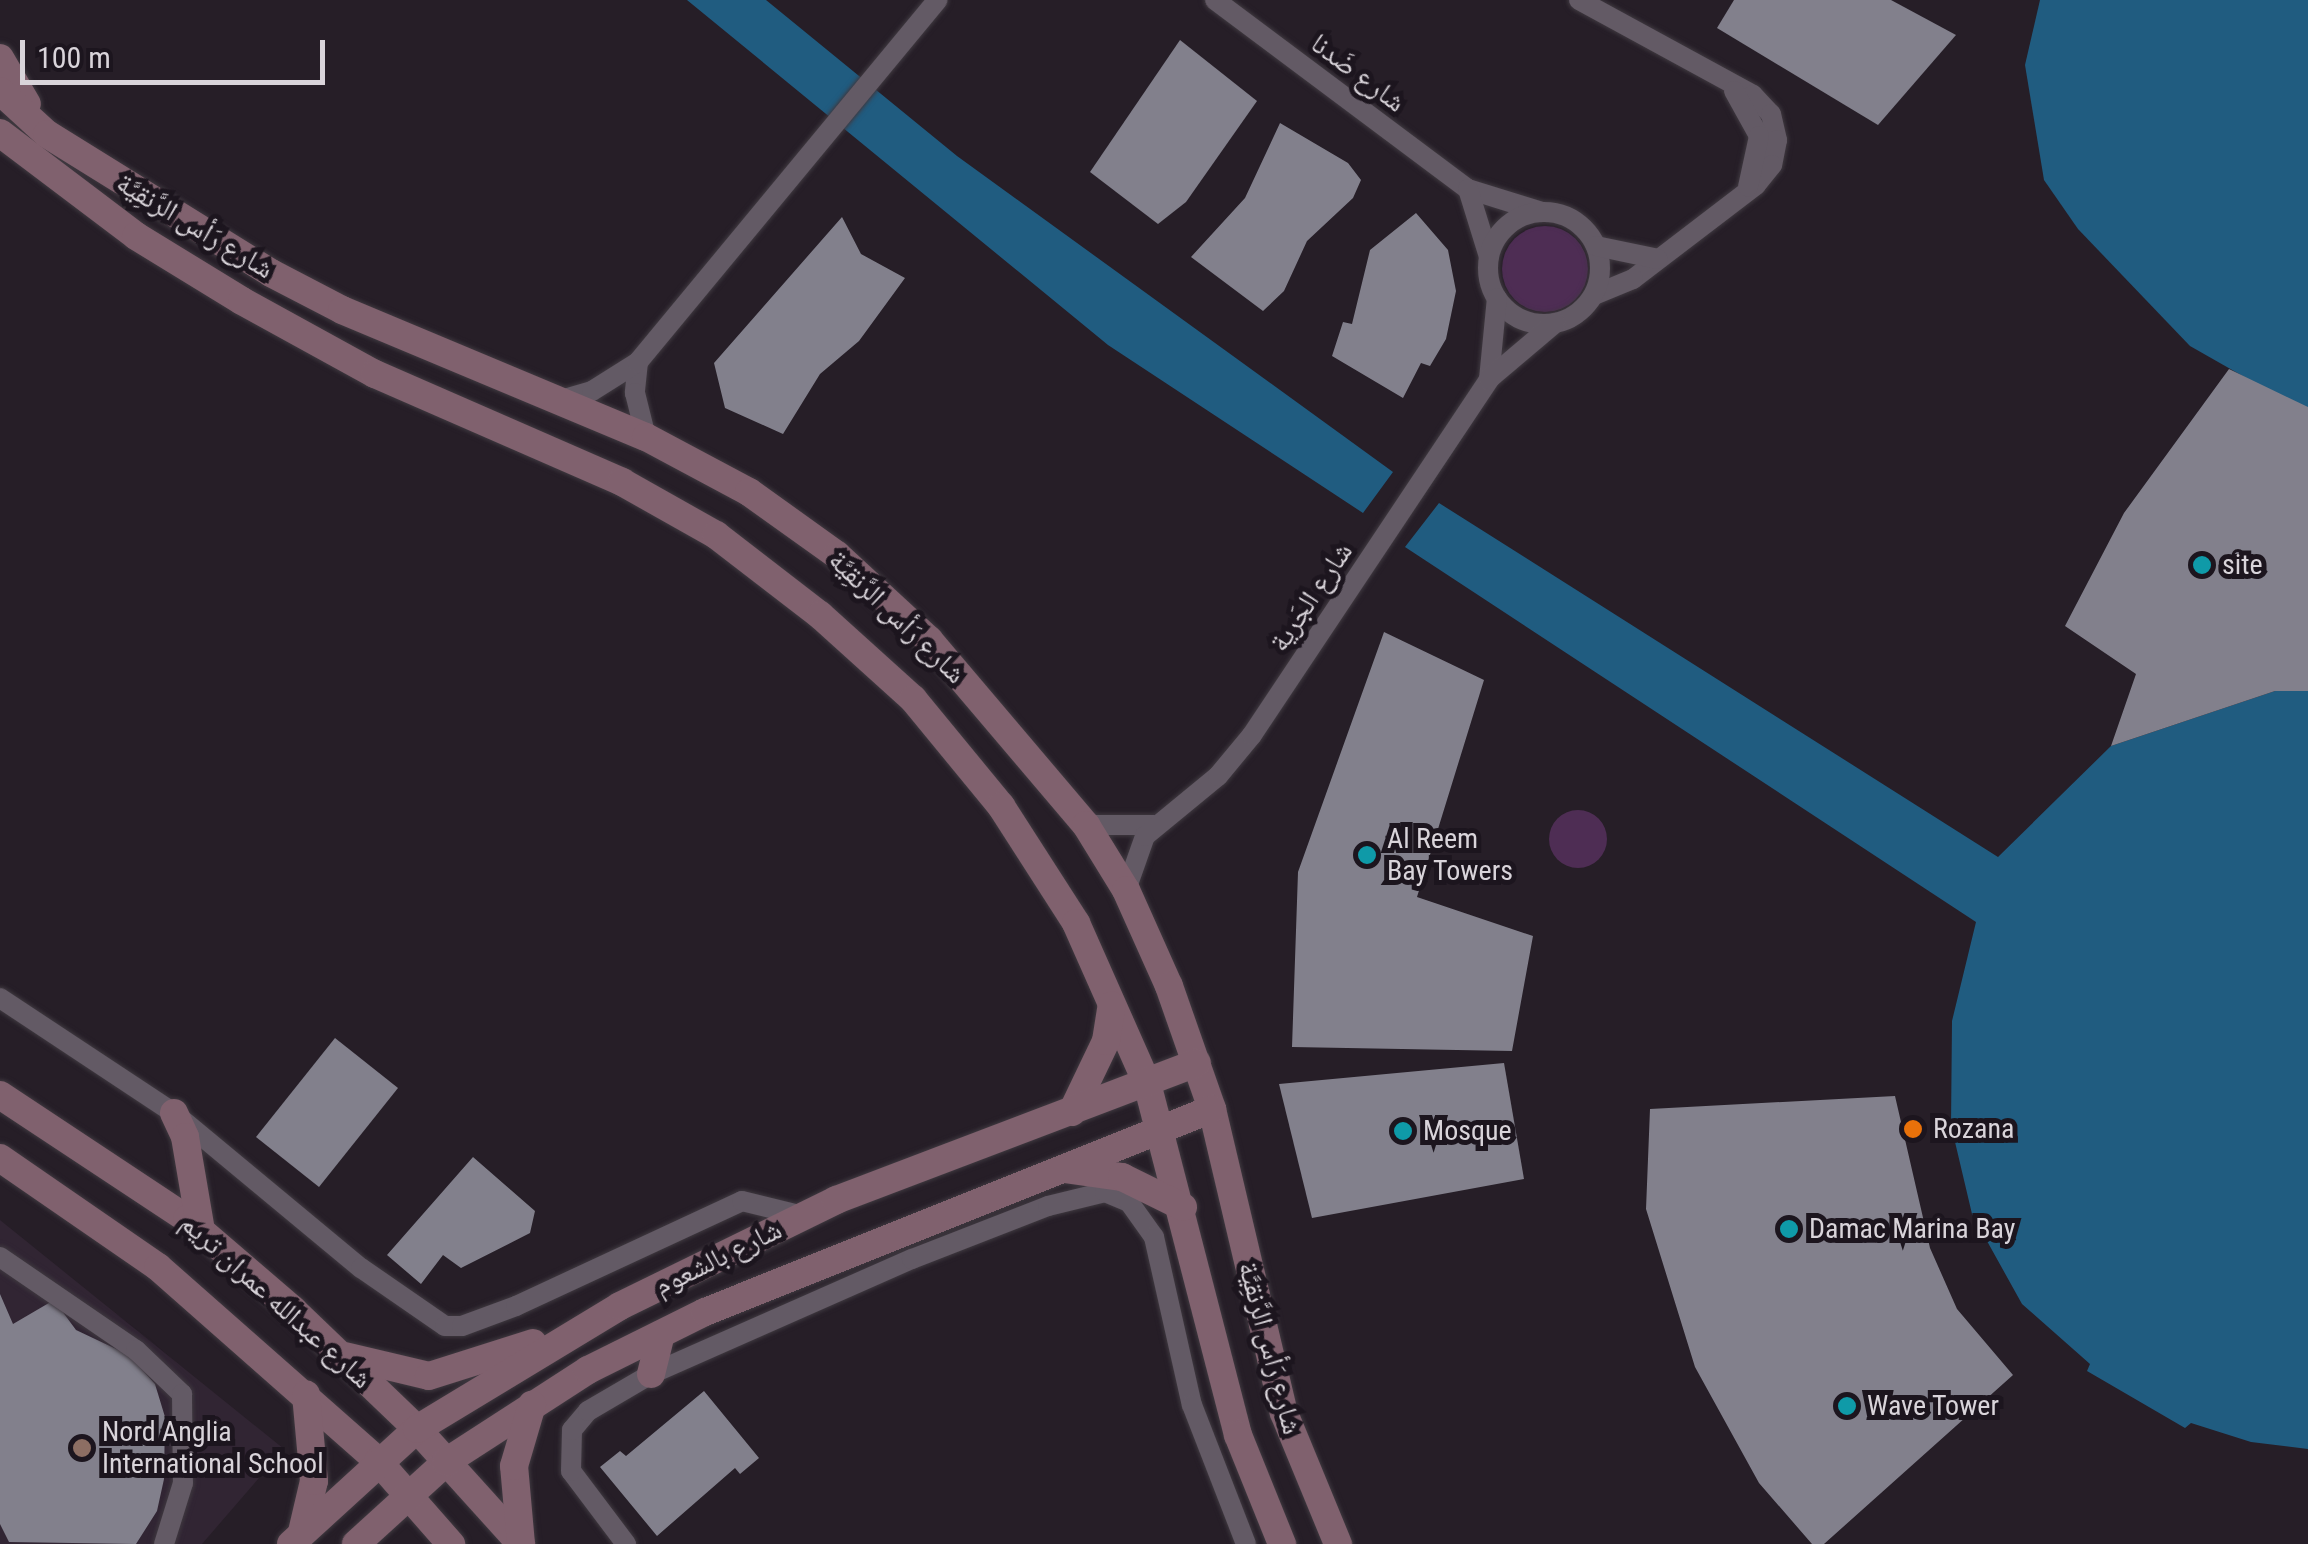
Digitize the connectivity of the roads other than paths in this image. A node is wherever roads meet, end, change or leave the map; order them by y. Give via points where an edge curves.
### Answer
1 (938, 0) edge
2 (1216, 0) edge
3 (1578, 0) edge
4 (0, 58) edge
5 (0, 91) edge
6 (0, 133) edge
7 (47, 134) junction
8 (1468, 190) junction
9 (1542, 212) junction
10 (1596, 246) junction
11 (1489, 257) junction
12 (1658, 259) junction
13 (1594, 295) junction
14 (1497, 298) junction
15 (1555, 324) junction
16 (638, 362) junction
17 (1489, 379) junction
18 (557, 401) junction
19 (646, 437) junction
20 (1086, 825) junction
21 (1154, 825) junction
22 (1126, 890) junction
23 (0, 998) edge
24 (1112, 1005) junction
25 (1196, 1063) junction
26 (1146, 1083) junction
27 (0, 1095) edge
28 (1212, 1108) junction
29 (1072, 1112) junction
30 (174, 1113) junction
31 (1162, 1127) junction
32 (0, 1158) edge
33 (1058, 1168) junction
34 (1183, 1207) junction
35 (803, 1216) junction
36 (201, 1231) junction
37 (0, 1257) edge
38 (662, 1334) junction
39 (559, 1338) junction
40 (340, 1355) junction
41 (651, 1374) junction
42 (306, 1394) junction
43 (532, 1405) junction
44 (417, 1429) junction
45 (378, 1461) junction
46 (446, 1462) junction
47 (408, 1494) junction
48 (296, 1539) edge
49 (164, 1544) edge
50 (356, 1544) edge
51 (451, 1544) edge
52 (521, 1544) edge
53 (626, 1544) edge
54 (1246, 1544) edge
55 (1282, 1544) edge
56 (1338, 1544) edge

1 - 16 street
2 - 8 street, شارع ضَدنا
3 - 12 street via 1728,86 1748,108 1758,136 1757,165 1744,192
4 - 7 street
5 - 7 street, شارع رَأس الرَّنقِيَّة
6 - 24 street, شارع رَأس الرَّنقِيَّة via 136,236 242,301 375,374 622,482 716,535 820,614 913,699 1002,806 1076,924
7 - 18 street, شارع رَأس الرَّنقِيَّة via 306,291
8 - 9 street, شارع ضَدنا
8 - 11 street
9 - 10 street via 1574,221
9 - 11 street via 1502,230
10 - 12 street
10 - 13 street
11 - 14 street
12 - 13 street via 1633,280
13 - 15 street
14 - 15 street via 1528,322
14 - 17 street, شارع الجَرية
15 - 17 street, شارع الجَرية
16 - 18 street via 592,391
16 - 19 street via 637,408
17 - 21 street, شارع الجَرية via 1236,756
18 - 19 street, شارع رَأس الرَّنقِيَّة
19 - 20 street, شارع رَأس الرَّنقِيَّة via 749,492 837,555 929,640
20 - 21 street
20 - 22 street, شارع رَأس الرَّنقِيَّة
21 - 22 street, شارع الجَرية via 1138,848
22 - 25 street, شارع رَأس الرَّنقِيَّة
23 - 30 street
24 - 26 street, شارع رَأس الرَّنقِيَّة
24 - 29 street via 1106,1041
25 - 26 street, شارع بالشعوم
25 - 28 street, شارع رَأس الرَّنقِيَّة
26 - 29 street, شارع بالشعوم
26 - 31 street, شارع رَأس الرَّنقِيَّة
27 - 36 street, شارع عبدالله عمران تريم
28 - 31 street, شارع بالشعوم
28 - 56 street, شارع رَأس الرَّنقِيَّة via 1268,1358 1320,1512
29 - 35 street, شارع بالشعوم
30 - 35 street via 320,1221 420,1313 462,1326 742,1201
30 - 36 street via 185,1137
31 - 33 street, شارع بالشعوم
31 - 34 street, شارع رَأس الرَّنقِيَّة
32 - 42 street, شارع عبدالله عمران تريم via 158,1267
33 - 34 street via 1122,1176
33 - 38 street, شارع بالشعوم
34 - 55 street, شارع رَأس الرَّنقِيَّة via 1238,1435
35 - 39 street, شارع بالشعوم
36 - 40 street, شارع عبدالله عمران تريم
37 - 49 street via 136,1350 182,1394 183,1483
38 - 41 street
38 - 43 street, شارع بالشعوم
39 - 40 street via 429,1376
39 - 44 street, شارع بالشعوم
40 - 44 street, شارع عبدالله عمران تريم
41 - 53 street via 588,1412 572,1430 568,1451 571,1471
41 - 54 street via 912,1258 1048,1206 1105,1192 1130,1202 1154,1237 1192,1405
42 - 45 street, شارع عبدالله عمران تريم
42 - 48 street via 314,1481
43 - 46 street, شارع بالشعوم
43 - 52 street via 514,1466
44 - 45 street, شارع بالشعوم
44 - 46 street, شارع عبدالله عمران تريم
45 - 47 street, شارع عبدالله عمران تريم
45 - 48 street, شارع بالشعوم
46 - 47 street, شارع بالشعوم
46 - 52 street, شارع عبدالله عمران تريم
47 - 50 street, شارع بالشعوم
47 - 51 street, شارع عبدالله عمران تريم

